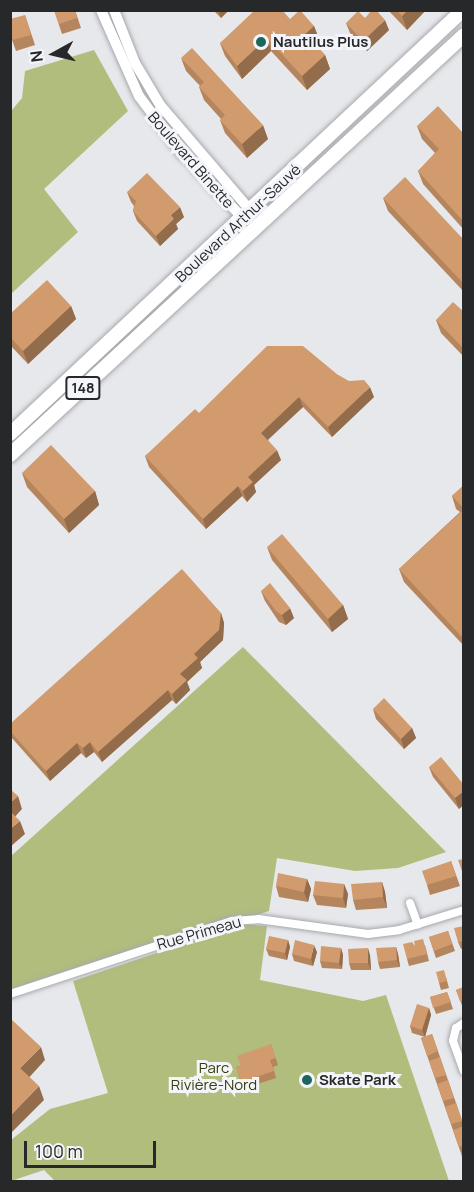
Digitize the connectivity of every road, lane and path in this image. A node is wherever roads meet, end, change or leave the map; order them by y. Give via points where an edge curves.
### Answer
1 (100, 10) edge
2 (114, 10) edge
3 (463, 10) edge
4 (464, 35) edge
5 (183, 155) joint
6 (196, 168) joint
7 (244, 211) junction
8 (258, 226) junction
9 (10, 434) edge
10 (10, 455) edge
11 (410, 903) dead end
12 (464, 910) edge
13 (418, 925) junction
14 (10, 994) edge
15 (464, 1023) edge
16 (464, 1071) edge

1 - 5 street, Boulevard Binette via 139,96
2 - 7 street, Boulevard Binette via 135,63 160,105
3 - 7 main road, Boulevard Arthur-Sauvé / 148
4 - 8 main road, Boulevard Arthur-Sauvé / 148
5 - 6 street, Boulevard Binette
6 - 7 street, Boulevard Binette
7 - 8 street, Boulevard Binette
7 - 9 main road, Boulevard Arthur-Sauvé / 148
8 - 10 main road, Boulevard Arthur-Sauvé / 148
11 - 13 street
12 - 13 street, Rue Primeau
13 - 14 street, Rue Primeau via 384,933 347,934 270,920 232,921
15 - 16 street via 456,1028 453,1041

